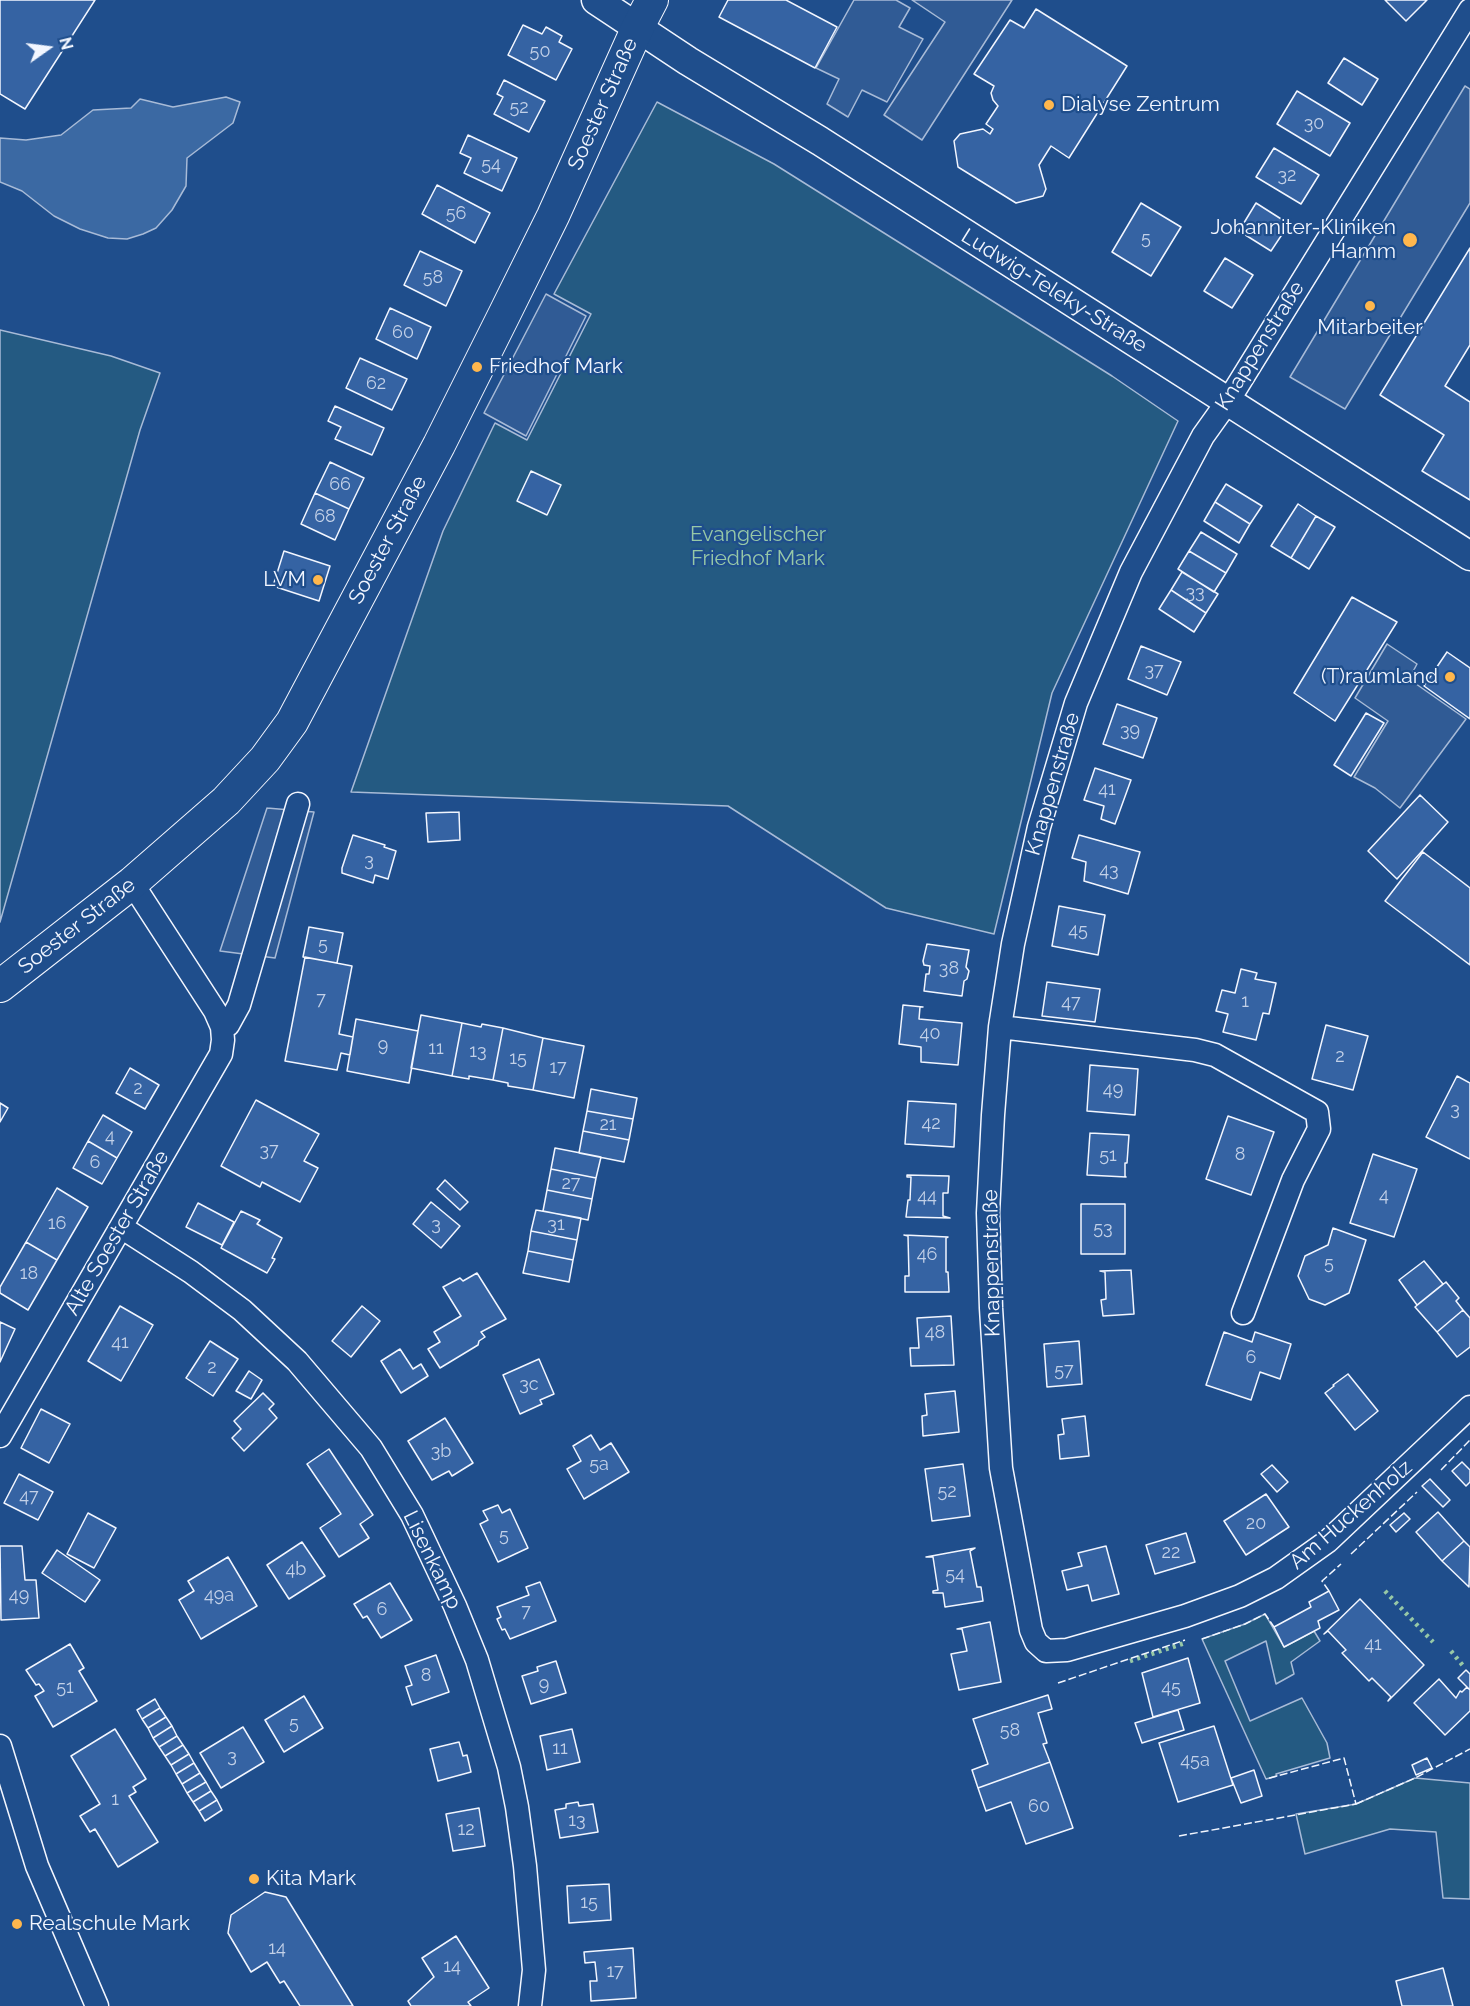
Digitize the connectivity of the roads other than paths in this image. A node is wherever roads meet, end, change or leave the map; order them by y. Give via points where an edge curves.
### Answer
1 (596, 0) edge
2 (652, 0) edge
3 (1470, 10) edge
4 (638, 27) junction
5 (1228, 401) junction
6 (1470, 556) edge
7 (298, 804) dead end
8 (132, 883) junction
9 (0, 986) edge
10 (222, 1027) junction
11 (1000, 1027) junction
12 (122, 1227) junction
13 (1243, 1313) dead end
14 (1470, 1407) edge
15 (0, 1436) edge
16 (1046, 1651) joint
17 (0, 1746) edge
18 (97, 2006) edge
19 (530, 2006) edge

1 - 4 street, Ludwig-Teleky-Straße
2 - 4 main road, Soester Straße
3 - 5 street, Knappenstraße
4 - 5 street, Ludwig-Teleky-Straße
4 - 8 main road, Soester Straße via 514,296 292,722 265,759 226,801
5 - 6 street, Ludwig-Teleky-Straße
5 - 11 street, Knappenstraße via 1203,436 1131,572 1076,704 1039,827 1013,944
7 - 10 street via 239,1005 228,1025
8 - 9 main road, Soester Straße
8 - 10 street via 216,1011
10 - 12 street, Alte Soester Straße via 221,1054
11 - 13 street via 1215,1055 1317,1112 1319,1129 1289,1188
11 - 16 street, Knappenstraße via 988,1214 1001,1468 1032,1630 1036,1642
12 - 15 street, Alte Soester Straße
12 - 19 street, Lisenkamp via 242,1310 297,1361 371,1448 412,1515 477,1660 509,1767 527,1887 534,1970
14 - 16 street, Am Huckenholz via 1328,1541 1276,1578 1176,1619 1067,1650
17 - 18 street via 37,1866

